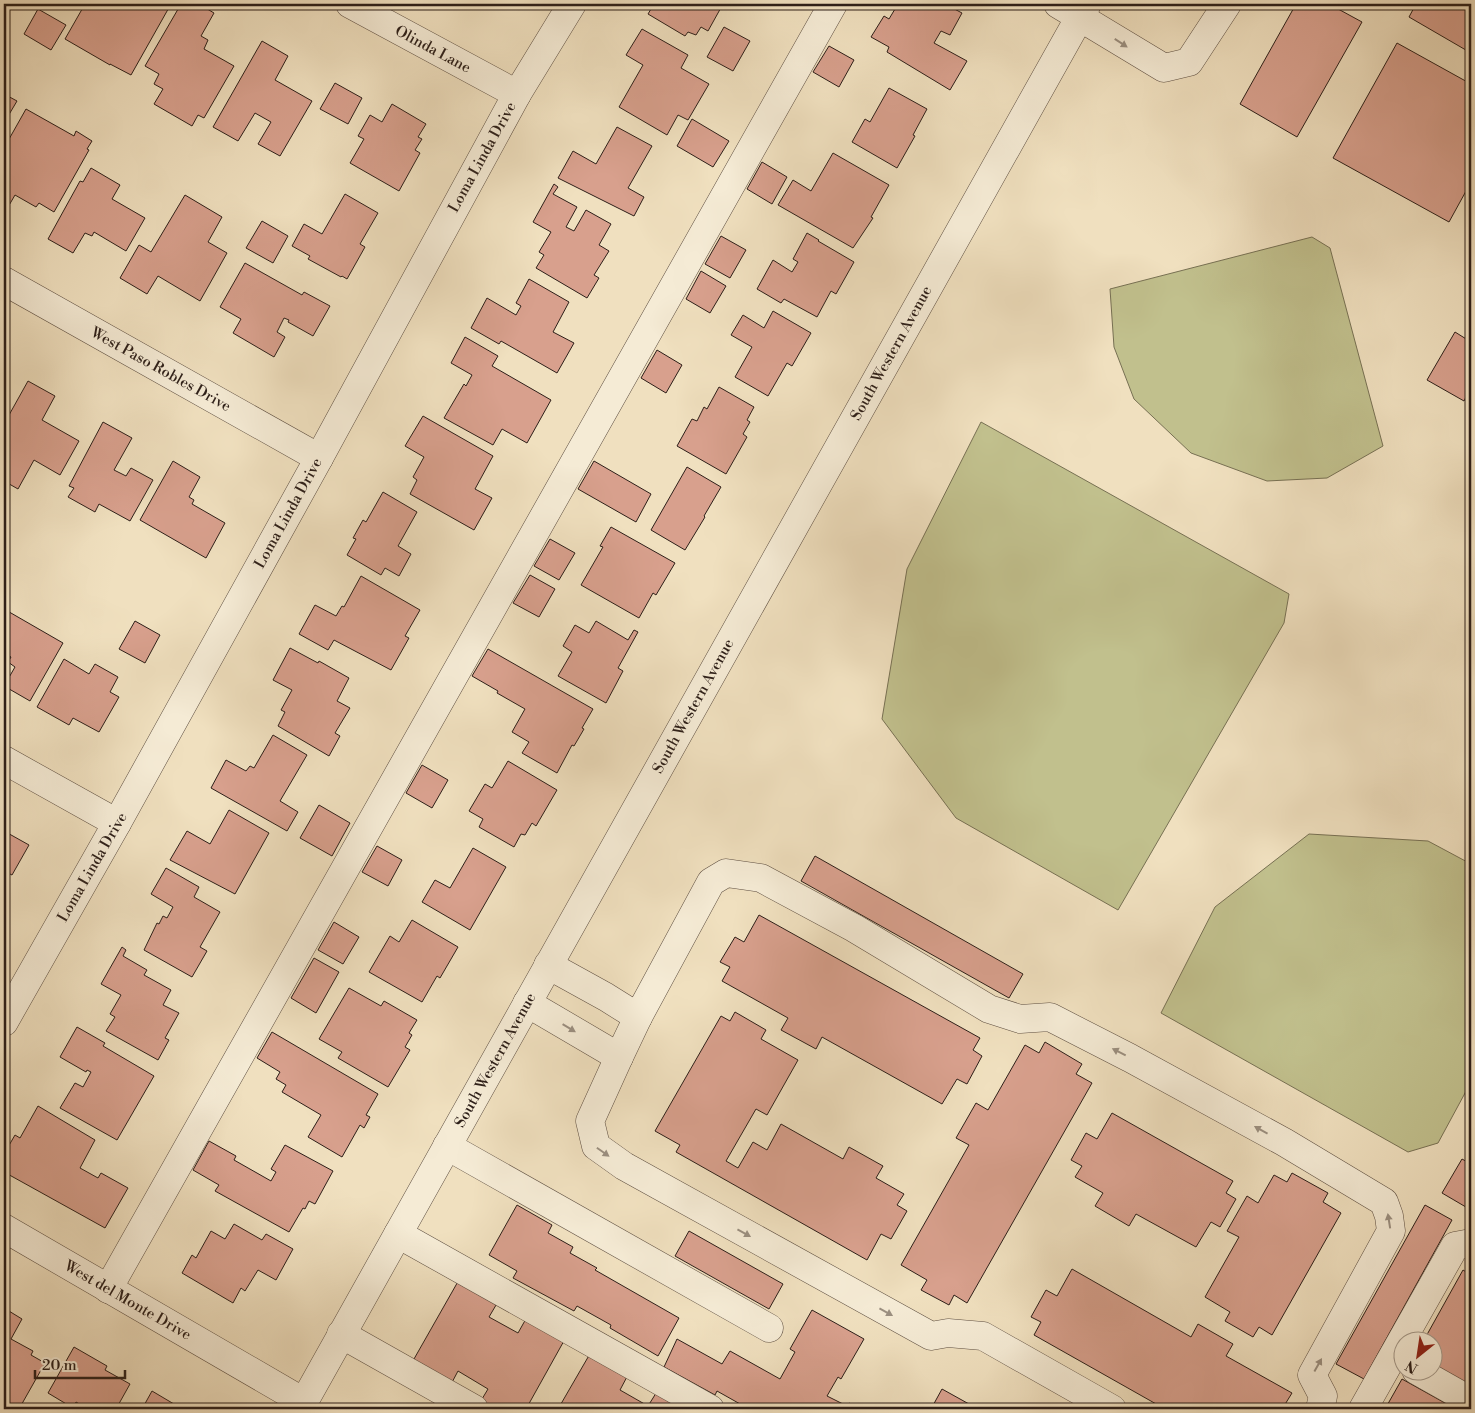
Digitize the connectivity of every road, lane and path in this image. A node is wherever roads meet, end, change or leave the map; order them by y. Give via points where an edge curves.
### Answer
1 (350, 4) edge
2 (572, 4) edge
3 (833, 4) edge
4 (1227, 4) edge
5 (1075, 8) edge
6 (516, 94) junction
7 (4, 281) edge
8 (319, 458) junction
9 (4, 760) edge
10 (117, 823) junction
11 (548, 965) junction
12 (527, 1003) junction
13 (638, 1017) junction
14 (4, 1022) edge
15 (618, 1057) junction
16 (447, 1146) junction
17 (4, 1228) edge
18 (398, 1234) junction
19 (1471, 1243) edge
20 (108, 1289) junction
21 (769, 1328) dead end
22 (1413, 1330) edge
23 (341, 1334) junction
24 (1392, 1369) edge
25 (1434, 1380) edge
26 (1471, 1401) edge
27 (302, 1405) edge
28 (474, 1409) edge
29 (710, 1409) edge
30 (1112, 1409) edge
31 (1320, 1409) edge
32 (1363, 1409) edge

1 - 6 street, Olinda Lane
2 - 6 street, Loma Linda Drive
3 - 20 street
5 -> 4 street via 1164,68 1189,62
5 - 11 street, South Western Avenue
6 - 8 street, Loma Linda Drive
7 - 8 street, West Paso Robles Drive
8 - 10 street, Loma Linda Drive
9 - 10 street
10 - 14 street, Loma Linda Drive
11 - 12 street, South Western Avenue
11 - 13 street
12 -> 15 street
12 - 16 street, South Western Avenue
13 - 15 street
31 -> 13 street via 1323,1396 1312,1375 1391,1231 1389,1216 1384,1202 1284,1142 1050,1017 1020,1018 989,1009 854,928 761,878 726,873 711,882
15 -> 30 street via 590,1121 596,1146 624,1166 930,1336 948,1333 983,1336
16 - 18 street, South Western Avenue
16 - 21 street
17 - 20 street, West del Monte Drive
18 - 23 street, South Western Avenue
18 - 29 street
19 - 22 street via 1455,1246
20 - 27 street, West del Monte Drive
23 - 27 street, South Western Avenue
23 - 28 street
24 - 32 street
25 - 26 street

